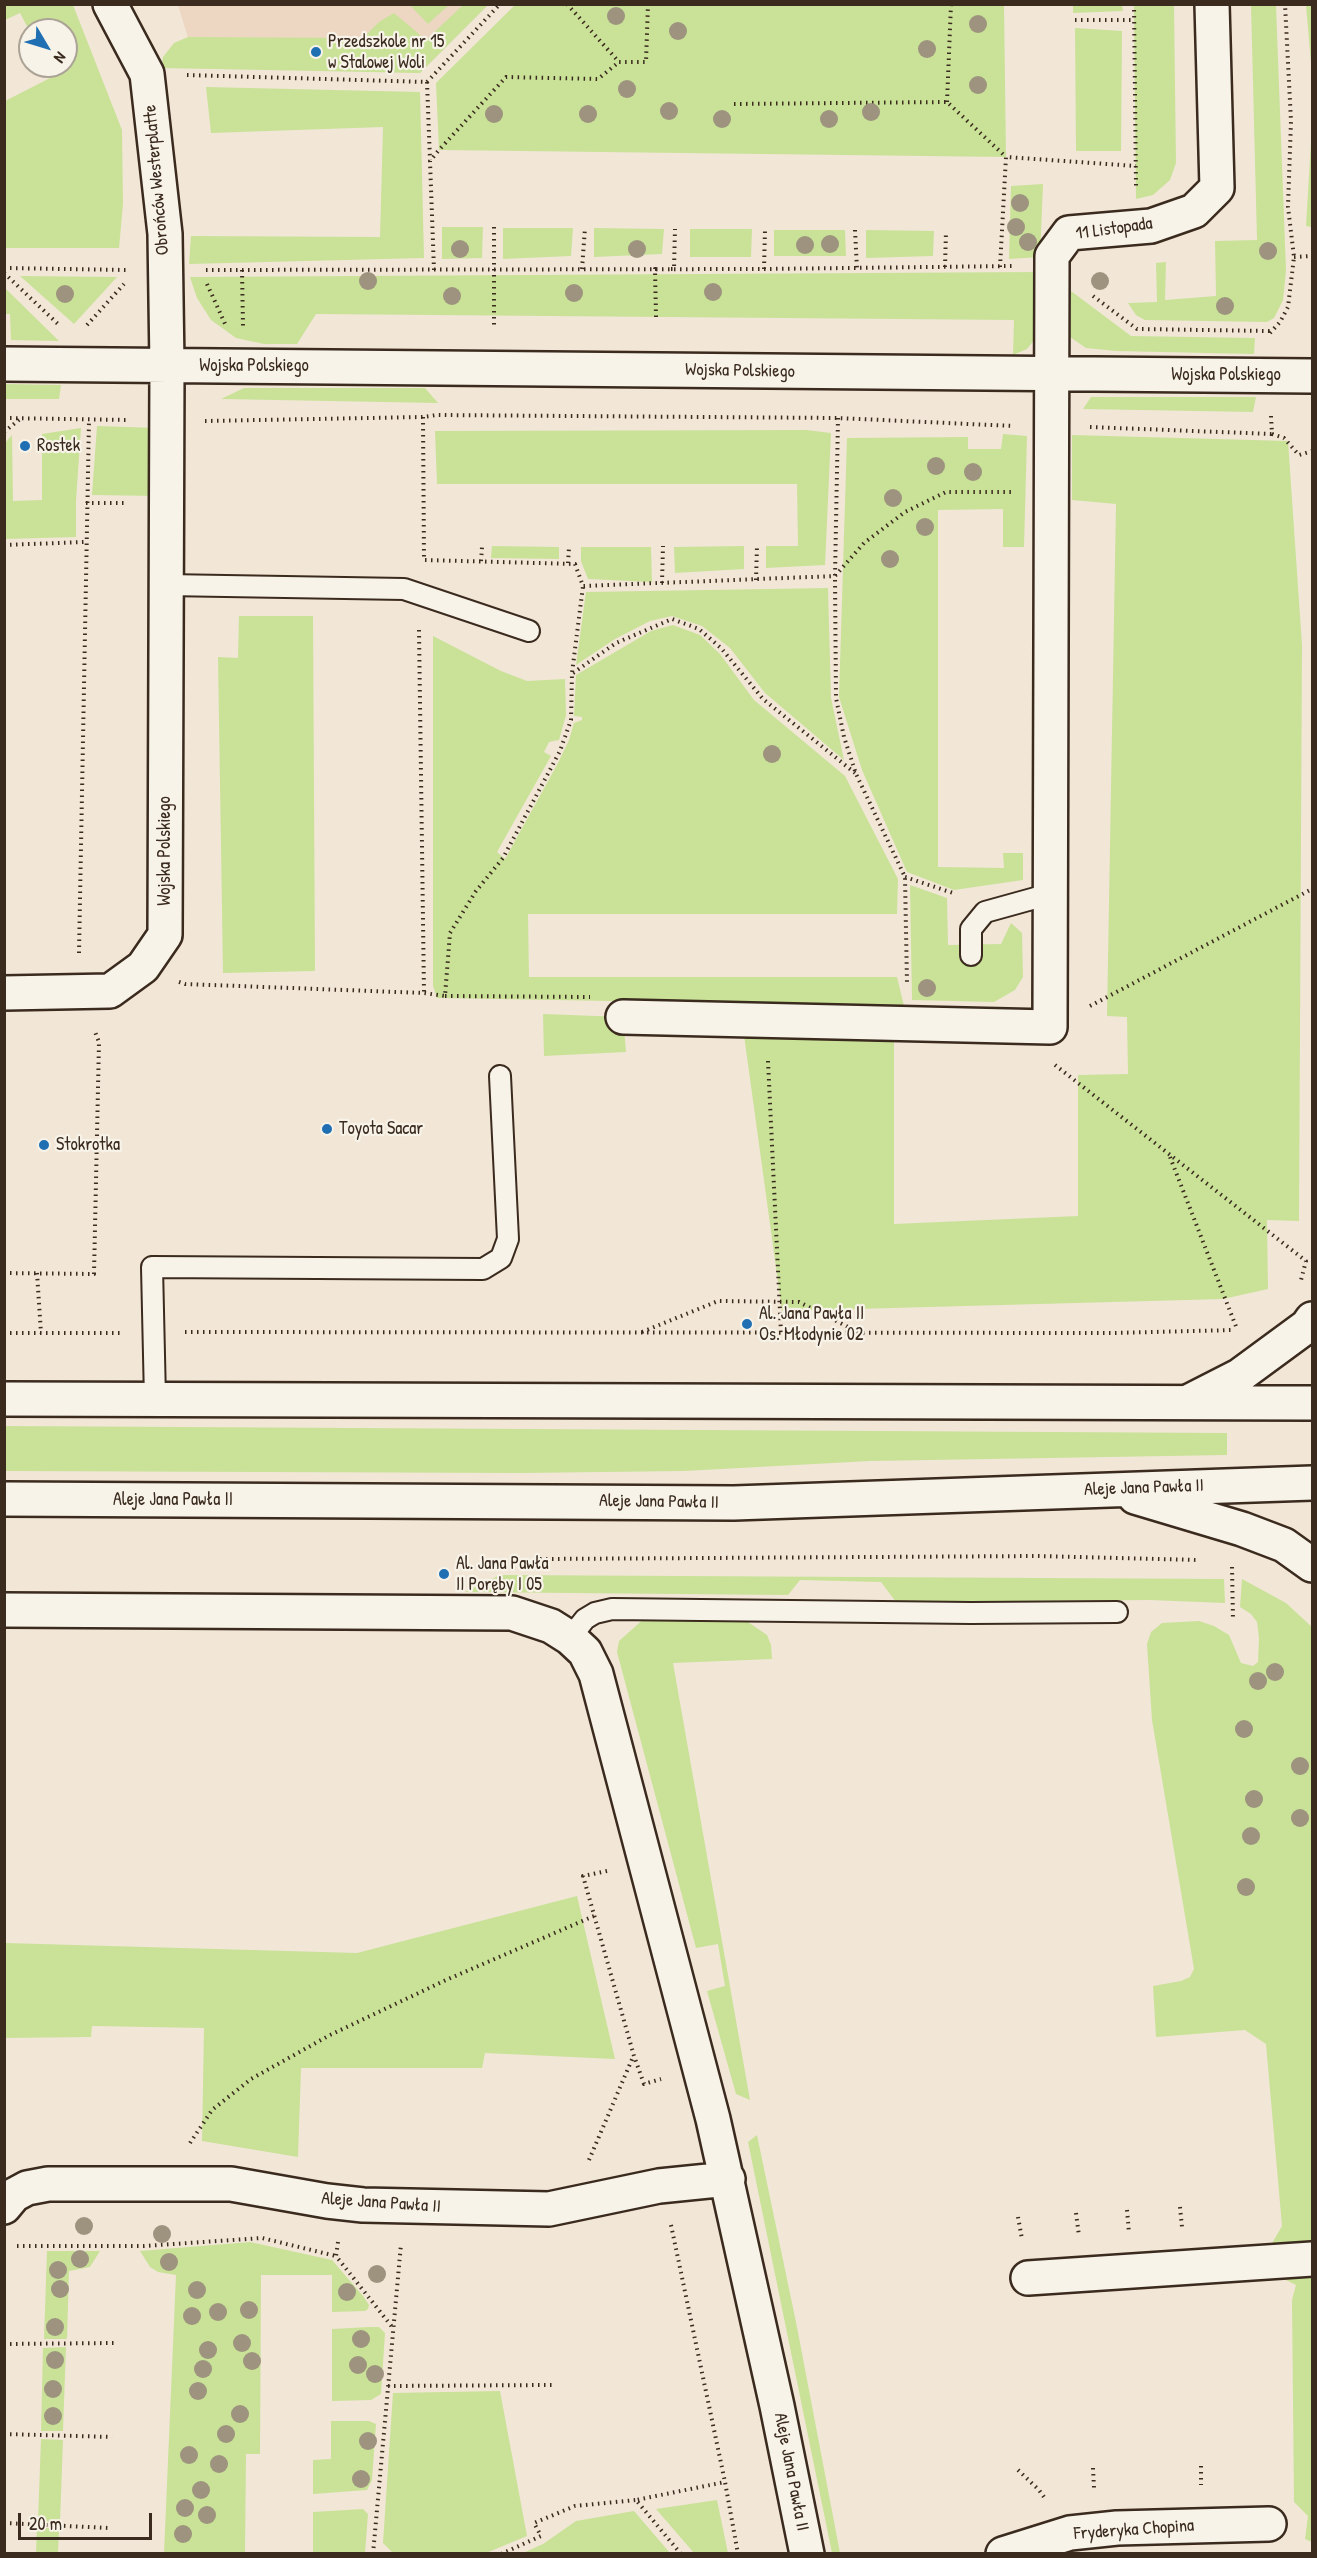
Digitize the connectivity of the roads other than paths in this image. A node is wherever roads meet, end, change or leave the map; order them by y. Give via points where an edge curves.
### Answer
1 (110, 4) edge
2 (1212, 4) edge
3 (4, 364) edge
4 (167, 365) junction
5 (1053, 374) junction
6 (1312, 376) edge
7 (166, 585) junction
8 (529, 631) dead end
9 (1050, 894) junction
10 (971, 955) dead end
11 (4, 993) edge
12 (622, 1017) dead end
13 (500, 1076) dead end
14 (1312, 1319) edge
15 (4, 1399) edge
16 (155, 1399) junction
17 (1188, 1402) junction
18 (1312, 1403) edge
19 (1312, 1483) edge
20 (1110, 1490) junction
21 (4, 1499) edge
22 (1312, 1565) edge
23 (4, 1611) edge
24 (1117, 1612) dead end
25 (570, 1638) junction
26 (728, 2179) junction
27 (4, 2207) edge
28 (1312, 2259) edge
29 (1029, 2278) dead end
30 (1269, 2524) dead end
31 (807, 2553) edge
32 (1003, 2553) edge

1 - 4 street, Obrońców Westerplatte via 147,74 165,234 151,270
2 - 5 street, 11 Listopada via 1217,188 1194,211 1151,226 1070,233 1052,256
3 - 4 street, Wojska Polskiego
4 - 5 street, Wojska Polskiego
4 - 7 street, Wojska Polskiego
5 - 6 street, Wojska Polskiego
5 - 9 street, 11 Listopada
7 - 8 lane via 404,589
7 - 11 street, Wojska Polskiego via 165,935 143,968 110,991
9 - 10 lane via 985,912 971,929
9 - 12 street, 11 Listopada via 1050,1027
13 - 16 lane via 508,1239 501,1258 483,1269 152,1267
14 - 17 street via 1239,1376
15 - 16 street
16 - 17 street
17 - 18 street
19 - 20 street, Aleje Jana Pawła II
20 - 21 street, Aleje Jana Pawła II via 734,1503
20 - 22 street via 1242,1529 1284,1545
23 - 25 street, Aleje Jana Pawła II via 512,1613
24 - 25 lane via 612,1609 585,1619
25 - 26 street, Aleje Jana Pawła II via 585,1652 596,1674
26 - 27 street, Aleje Jana Pawła II via 659,2186 549,2209 342,2203 231,2184 48,2184 27,2188
26 - 31 street, Aleje Jana Pawła II
28 - 29 street
30 - 32 street, Fryderyka Chopina via 1070,2533

